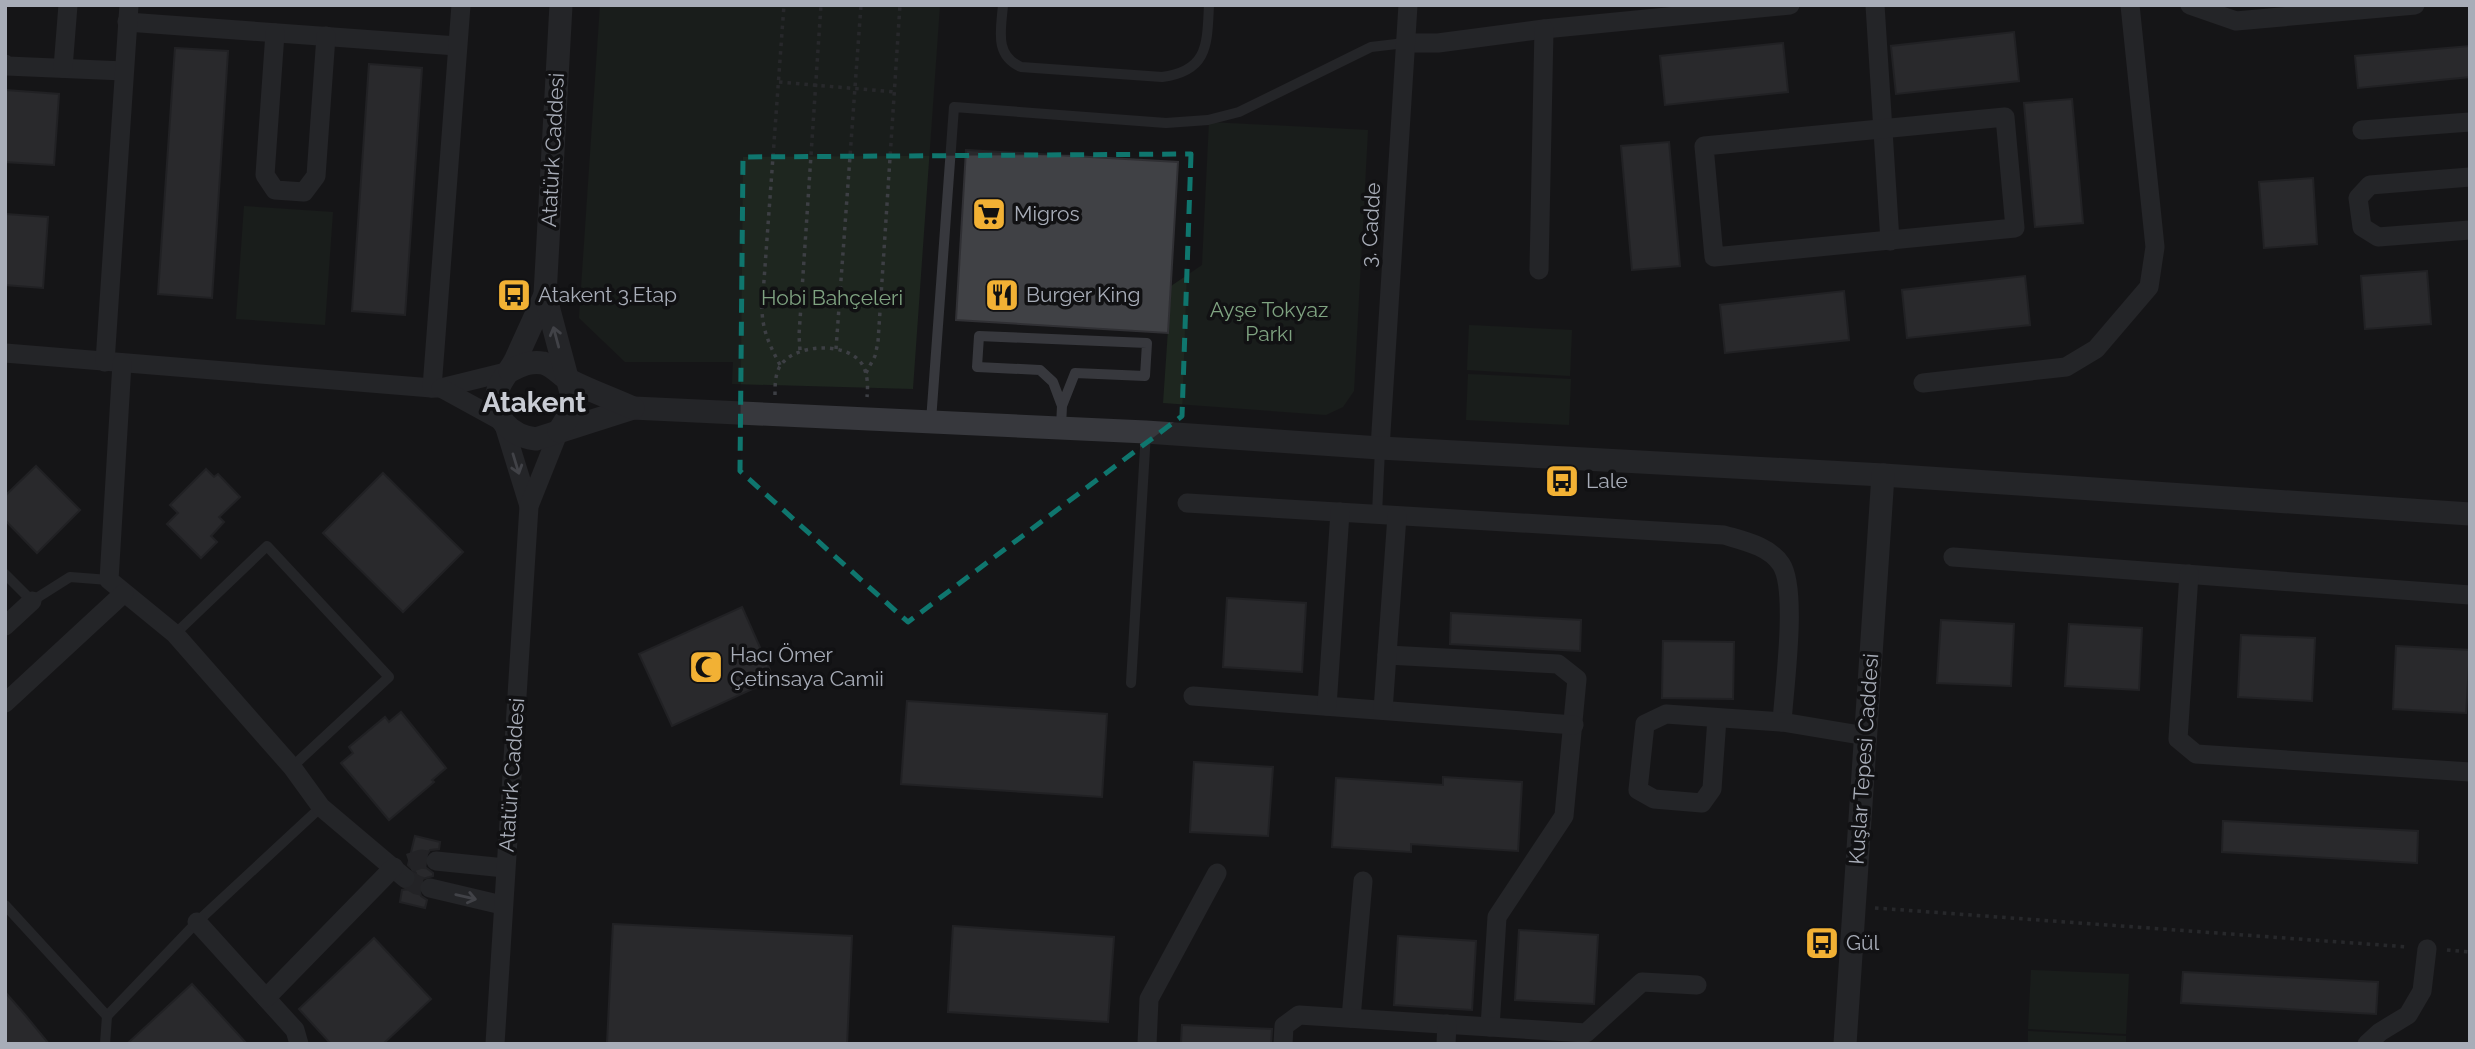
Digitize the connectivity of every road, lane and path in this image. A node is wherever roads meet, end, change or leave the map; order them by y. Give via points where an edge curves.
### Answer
1 (68, 5) edge
2 (461, 5) edge
3 (561, 5) edge
4 (784, 5) edge
5 (821, 5) edge
6 (861, 5) edge
7 (901, 5) edge
8 (1003, 5) edge
9 (1209, 5) edge
10 (1408, 5) edge
11 (1790, 5) edge
12 (1875, 5) edge
13 (2130, 5) edge
14 (2190, 5) edge
15 (2415, 5) edge
16 (128, 14) edge
17 (1544, 29) junction
18 (275, 33) junction
19 (326, 36) junction
20 (1405, 43) junction
21 (457, 46) junction
22 (5, 64) edge
23 (63, 68) junction
24 (124, 71) junction
25 (779, 82) junction
26 (816, 85) junction
27 (855, 89) junction
28 (895, 92) junction
29 (2470, 122) edge
30 (1883, 129) junction
31 (2362, 130) dead end
32 (2470, 177) edge
33 (2470, 230) edge
34 (1891, 240) junction
35 (1539, 270) dead end
36 (545, 295) junction
37 (836, 349) junction
38 (800, 350) junction
39 (5, 354) edge
40 (113, 362) junction
41 (780, 365) junction
42 (510, 371) junction
43 (866, 373) junction
44 (567, 379) junction
45 (1923, 383) dead end
46 (436, 388) junction
47 (634, 408) junction
48 (775, 415) junction
49 (1062, 417) junction
50 (866, 419) junction
51 (503, 422) junction
52 (931, 422) junction
53 (559, 431) junction
54 (1146, 432) junction
55 (1380, 448) junction
56 (1882, 475) junction
57 (1187, 503) dead end
58 (529, 506) junction
59 (1340, 512) junction
60 (2470, 514) edge
61 (1387, 515) junction
62 (1953, 557) dead end
63 (5, 574) edge
64 (2189, 574) junction
65 (117, 586) junction
66 (2470, 595) edge
67 (32, 601) junction
68 (5, 626) edge
69 (175, 634) junction
70 (1387, 655) junction
71 (1131, 683) dead end
72 (1193, 696) dead end
73 (5, 703) edge
74 (1327, 706) junction
75 (1384, 710) junction
76 (1717, 718) junction
77 (1782, 722) junction
78 (1574, 725) junction
79 (1866, 736) junction
80 (292, 767) junction
81 (2470, 772) edge
82 (321, 807) junction
83 (436, 861) tunnel mouth
84 (505, 867) junction
85 (1217, 873) dead end
86 (1363, 881) dead end
87 (430, 888) tunnel mouth
88 (5, 905) edge
89 (502, 905) junction
90 (1854, 906) junction
91 (198, 922) junction
92 (2427, 949) junction
93 (2470, 952) edge
94 (1697, 985) dead end
95 (266, 998) junction
96 (107, 1016) junction
97 (1351, 1018) junction
98 (1490, 1027) junction
99 (1447, 1034) edge
100 (1586, 1038) edge
101 (105, 1044) edge
102 (299, 1044) edge
103 (495, 1044) edge
104 (1147, 1044) edge
105 (1283, 1044) edge
106 (1845, 1044) edge
107 (2367, 1044) edge

1 - 23 street
2 - 21 street
3 - 36 street, Atatürk Caddesi
4 - 25 path
5 - 26 path
6 - 27 path
7 - 28 path
8 - 9 lane via 1001,47 1008,59 1021,67 1163,78 1183,72 1200,57 1206,47
10 - 20 street, 3. Cadde
11 - 17 street
12 - 30 street
13 - 45 street via 2155,247 2149,287 2096,349 2066,367
14 - 15 street via 2236,21
16 - 18 street
16 - 24 street
17 - 20 street
17 - 35 street
18 - 19 street
18 - 19 street via 265,175 275,190 304,192 316,176
19 - 21 street
20 - 52 lane via 1371,47 1239,112 1208,120 1166,122 954,107
20 - 55 street, 3. Cadde
21 - 46 street
22 - 23 street
23 - 24 street
24 - 40 street
25 - 26 path
25 - 41 path via 762,321
26 - 27 path
26 - 38 path
27 - 28 path
27 - 37 path
28 - 43 path via 878,342
29 - 31 street
30 - 34 street
30 - 34 street via 2005,117 2015,228
30 - 34 street via 1704,146 1714,257
32 - 33 street via 2370,185 2358,198 2362,227 2378,237
36 - 42 street
44 -> 36 street
37 - 38 path
37 - 43 path via 858,359
38 - 41 path
39 - 40 street
40 - 46 street
40 - 65 street
41 - 48 path
42 - 44 street via 534,362 547,364
42 - 46 street
42 - 51 street via 498,390
43 - 50 path
44 - 47 street
44 - 53 street via 573,400
46 - 51 street
47 - 48 street
47 - 53 street
48 - 50 street
49 - 49 lane via 1075,373 1145,376 1147,343 979,336 977,367 1040,370 1053,382
49 - 52 street
49 - 54 street
50 - 52 street
51 - 53 street via 523,438 548,437
51 -> 58 street
53 - 58 street
54 - 55 street
54 - 71 lane
55 - 56 street
55 - 61 lane
56 - 60 street
56 - 79 street, Kuşlar Tepesi Caddesi
57 - 59 street
58 - 84 street, Atatürk Caddesi
59 - 61 street
59 - 74 street
61 - 70 street
61 - 77 street via 1724,535 1760,546 1782,565 1791,600
62 - 64 street
63 - 67 lane
64 - 66 street
64 - 81 street via 2178,738 2196,754
65 - 67 lane via 70,576
65 - 69 street
65 - 73 street
67 - 68 street
69 - 80 street
69 - 80 lane via 267,547 389,677
70 - 75 street
70 - 78 street via 1558,664 1577,680
72 - 74 street
74 - 75 street
75 - 78 street
76 - 76 street via 1712,789 1702,803 1654,799 1637,790 1645,724 1666,714
76 - 77 street
77 - 79 street
78 - 98 street via 1564,816 1497,917
79 - 90 street, Kuşlar Tepesi Caddesi
80 - 82 street
82 - 91 lane
82 - 95 street via 386,864 401,869
83 - 84 street
84 - 89 street, Atatürk Caddesi
85 - 104 street via 1149,999
86 - 97 street
87 -> 89 street
88 - 96 lane
89 - 103 street, Atatürk Caddesi
90 - 92 path
90 - 106 street, Kuşlar Tepesi Caddesi
91 - 95 street
91 - 96 lane
92 - 93 path
92 - 107 street via 2422,991 2408,1015
94 - 100 street via 1642,982
95 - 102 street via 295,1030
96 - 101 lane
97 - 99 street
97 - 105 street via 1299,1015 1284,1026
98 - 99 street
98 - 100 street

